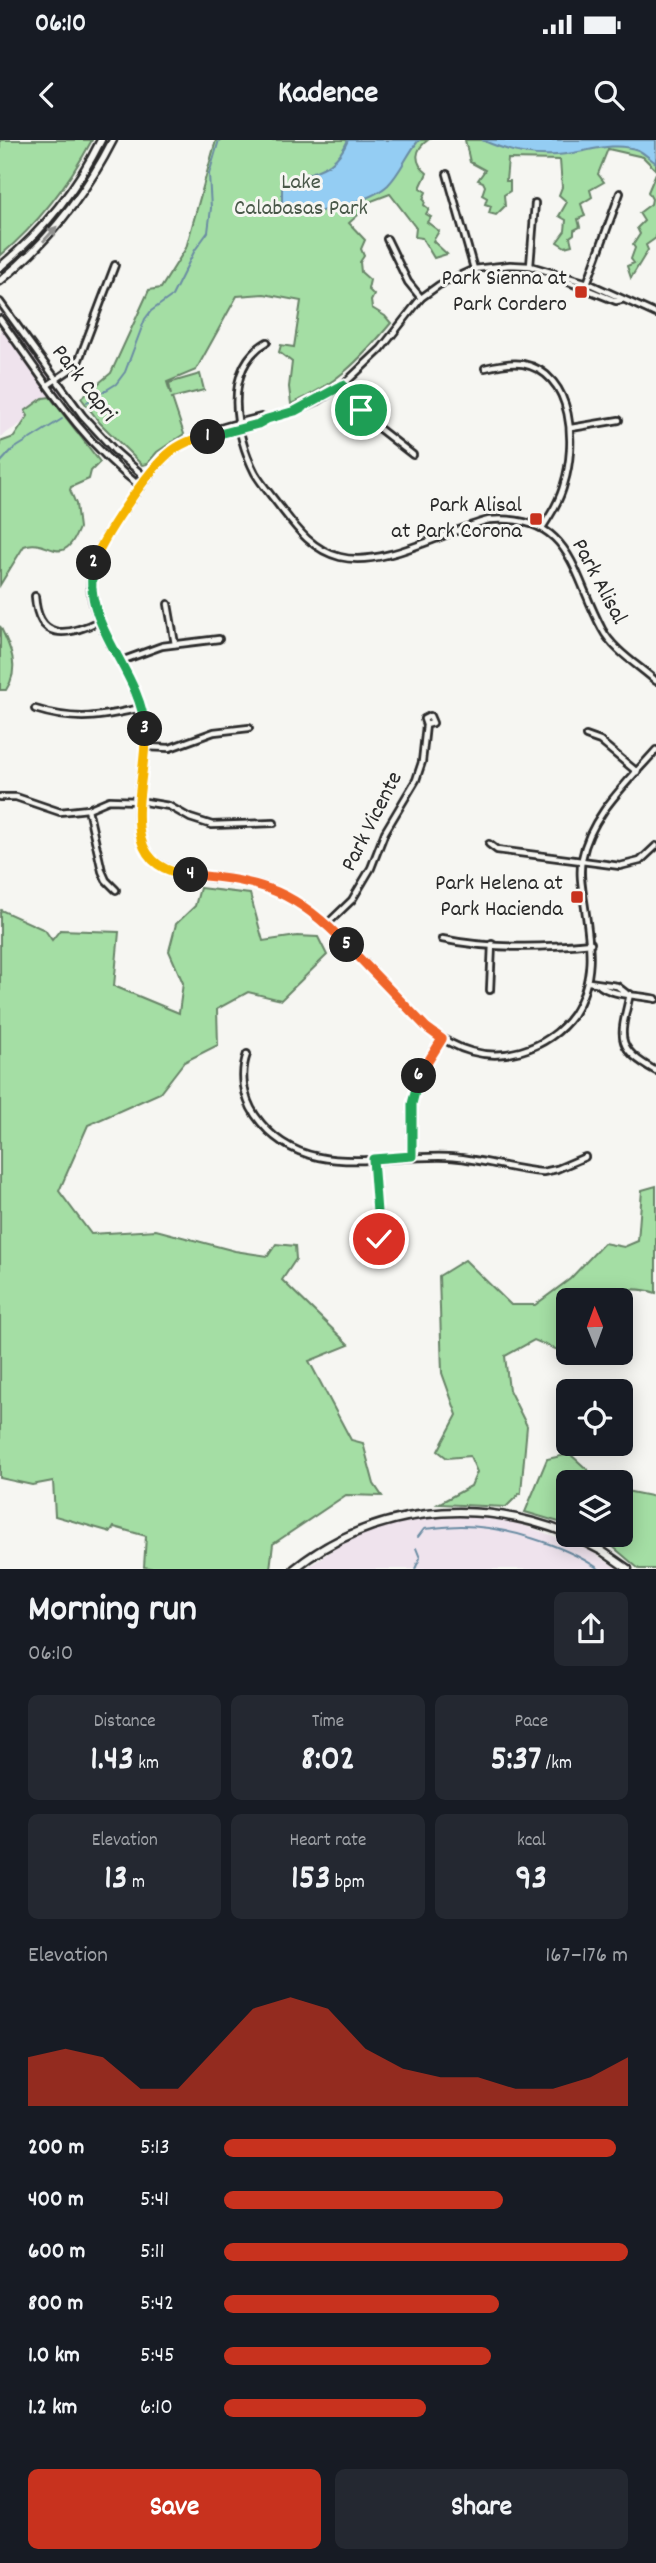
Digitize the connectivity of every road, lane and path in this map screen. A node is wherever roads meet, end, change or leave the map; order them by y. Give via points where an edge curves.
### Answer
1 (101, 140) edge
2 (113, 140) edge
3 (447, 174) dead end
4 (620, 193) dead end
5 (535, 203) dead end
6 (387, 239) dead end
7 (115, 265) dead end
8 (530, 266) junction
9 (0, 267) edge
10 (474, 269) junction
11 (0, 281) edge
12 (587, 286) junction
13 (421, 298) junction
14 (0, 302) edge
15 (655, 312) edge
16 (0, 319) edge
17 (267, 342) dead end
18 (485, 368) dead end
19 (55, 380) junction
20 (48, 385) junction
21 (343, 385) junction
22 (619, 420) dead end
23 (239, 426) junction
24 (571, 428) junction
25 (413, 455) dead end
26 (147, 479) junction
27 (141, 487) junction
28 (542, 528) junction
29 (35, 596) dead end
30 (168, 604) dead end
31 (99, 621) junction
32 (219, 639) dead end
33 (175, 644) junction
34 (121, 661) junction
35 (656, 681) edge
36 (141, 708) junction
37 (35, 709) dead end
38 (426, 725) dead end
39 (249, 729) dead end
40 (586, 736) dead end
41 (145, 747) junction
42 (656, 750) edge
43 (637, 772) junction
44 (0, 797) edge
45 (139, 801) junction
46 (88, 809) junction
47 (274, 823) dead end
48 (489, 844) dead end
49 (656, 846) edge
50 (581, 861) junction
51 (116, 890) dead end
52 (327, 924) junction
53 (442, 939) dead end
54 (590, 943) junction
55 (492, 944) junction
56 (589, 982) junction
57 (598, 984) junction
58 (613, 985) junction
59 (490, 990) dead end
60 (611, 993) junction
61 (628, 993) junction
62 (656, 999) edge
63 (442, 1039) junction
64 (247, 1054) dead end
65 (656, 1071) edge
66 (412, 1156) junction
67 (585, 1157) dead end
68 (373, 1159) junction
69 (376, 1258) dead end
70 (556, 1529) edge
71 (595, 1547) edge
72 (294, 1569) edge
73 (628, 1569) edge

1 - 9 main road via 46,223
11 -> 2 main road via 59,224 87,187
3 - 10 street
4 - 12 street
5 - 8 street
6 - 13 street
7 - 19 street via 77,365
8 - 10 street
8 - 12 street
10 - 13 street
12 - 15 street via 616,301
13 - 21 street via 381,349
14 - 19 street, Park Capri
16 - 20 street, Park Capri
17 - 23 street, Park Alisal via 256,349 242,372 237,397
18 - 24 street via 524,364 542,373 561,396
19 - 20 street
19 - 26 street, Park Capri via 97,433
20 - 27 street, Park Capri via 91,443
21 - 23 street via 295,411
21 - 25 street via 372,423
22 - 24 street
23 - 26 street via 170,452
23 - 28 street, Park Alisal via 256,474 300,533 316,547 339,557 378,558 489,520 525,521
24 - 28 street via 565,482
26 - 27 street
27 - 31 street via 94,560 91,594
28 - 35 street, Park Alisal via 570,558 611,642
29 - 31 street via 36,615 56,631 70,632
30 - 33 street
31 - 34 street
32 - 33 street
33 - 34 street
34 - 36 street
36 - 37 street via 83,719
36 - 41 street
38 - 52 street, Park Vicente via 416,780 352,900
39 - 41 street via 214,732 170,748
40 - 43 street via 600,741
41 - 45 street
42 - 43 street
43 - 50 street via 594,825
44 - 46 street via 16,797 60,812
45 - 46 street via 109,800
45 - 47 street via 169,806 212,825
45 - 52 street via 140,838 159,864 183,874 266,887 307,907
46 - 51 street via 102,871
48 - 50 street via 497,850
49 - 50 street via 631,865
50 - 54 street
52 - 63 street
53 - 55 street
54 - 55 street
54 - 56 street
55 - 59 street
56 - 57 street
56 - 63 street via 570,1018 543,1043 502,1055 468,1051
57 - 58 street
57 - 60 street
58 - 60 street
58 - 61 street
60 - 61 street
61 - 62 street
61 - 65 street via 623,1026 626,1049
63 - 66 street via 415,1085
64 - 68 street via 242,1066 244,1086 251,1109 269,1133 315,1158
66 - 67 street via 452,1157 543,1172
66 - 68 street
68 - 69 street via 379,1239
70 - 72 main road via 506,1515 420,1514 355,1532
71 - 73 main road

